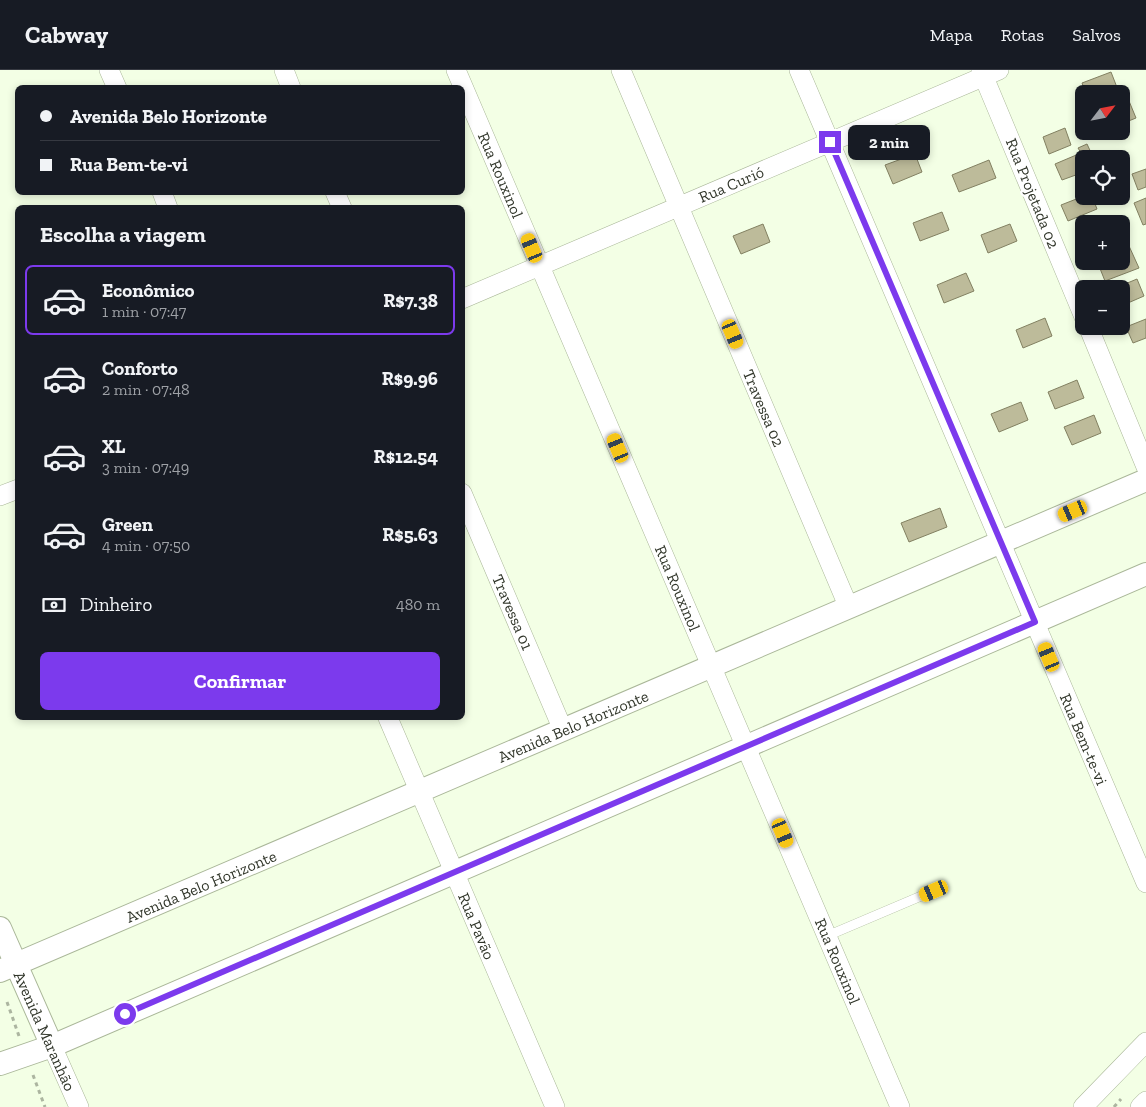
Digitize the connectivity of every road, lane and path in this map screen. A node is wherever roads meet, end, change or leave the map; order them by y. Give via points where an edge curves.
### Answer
1 (109, 70) edge
2 (284, 70) edge
3 (456, 70) edge
4 (620, 70) edge
5 (799, 70) edge
6 (988, 72) edge
7 (116, 85) edge
8 (290, 85) edge
9 (462, 85) edge
10 (465, 91) edge
11 (830, 142) junction
12 (679, 206) junction
13 (540, 266) junction
14 (1075, 294) edge
15 (465, 298) edge
16 (1092, 335) edge
17 (1146, 467) edge
18 (1146, 480) edge
19 (15, 490) edge
20 (0, 496) edge
21 (465, 500) edge
22 (1001, 542) junction
23 (1146, 574) edge
24 (850, 608) junction
25 (1035, 622) junction
26 (712, 667) junction
27 (389, 720) edge
28 (563, 730) junction
29 (746, 746) junction
30 (420, 792) junction
31 (454, 872) junction
32 (1146, 883) edge
33 (934, 891) dead end
34 (0, 928) edge
35 (827, 936) junction
36 (8, 968) edge
37 (1146, 1042) edge
38 (52, 1046) junction
39 (0, 1064) edge
40 (1146, 1101) edge
41 (79, 1107) edge
42 (555, 1107) edge
43 (900, 1107) edge
44 (1083, 1107) edge
45 (1140, 1107) edge

1 - 7 street
2 - 8 street
3 - 9 street, Rua Rouxinol
4 - 12 street, Travessa 02
5 - 11 street, Rua Bem-te-vi
6 - 11 street, Rua Curió
6 - 14 street, Rua Projetada 02
10 - 13 street, Rua Rouxinol
11 - 12 street, Rua Curió
11 - 22 street, Rua Bem-te-vi
12 - 13 street, Rua Curió
12 - 24 street, Travessa 02
13 - 15 street, Rua Curió
13 - 26 street, Rua Rouxinol
16 - 17 street
18 - 22 street, Avenida Belo Horizonte
19 - 20 street
21 - 28 street, Travessa 01
22 - 24 street, Avenida Belo Horizonte
22 - 25 street, Rua Bem-te-vi
23 - 25 street
24 - 26 street, Avenida Belo Horizonte
25 - 29 street
25 - 32 street, Rua Bem-te-vi
26 - 28 street, Avenida Belo Horizonte
26 - 29 street, Rua Rouxinol
27 - 30 street, Rua Pavão
28 - 30 street, Avenida Belo Horizonte
29 - 31 street
29 - 35 street, Rua Rouxinol
30 - 31 street, Rua Pavão
30 - 36 street, Avenida Belo Horizonte
31 - 38 street
31 - 42 street, Rua Pavão
33 - 35 lane
34 - 36 street, Avenida Maranhão
35 - 43 street, Rua Rouxinol
36 - 38 street, Avenida Maranhão
37 - 44 street
38 - 39 street
38 - 41 street, Avenida Maranhão
40 - 45 street

